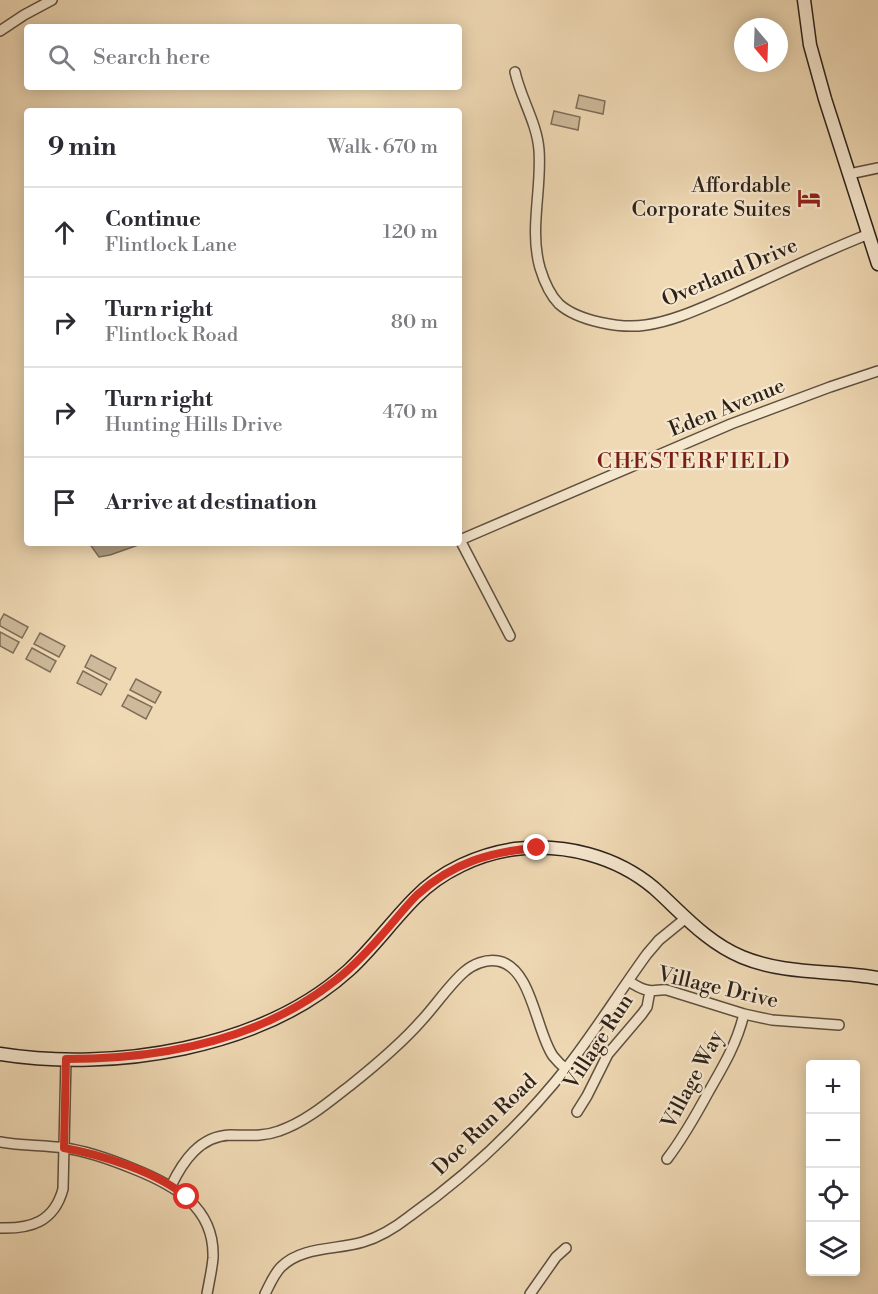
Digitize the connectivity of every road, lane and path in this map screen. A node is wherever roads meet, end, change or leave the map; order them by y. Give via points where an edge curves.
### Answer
1 (52, 0) edge
2 (804, 0) edge
3 (0, 31) edge
4 (515, 72) dead end
5 (878, 168) edge
6 (849, 174) junction
7 (869, 234) junction
8 (878, 264) edge
9 (878, 371) edge
10 (462, 538) edge
11 (462, 545) edge
12 (510, 636) dead end
13 (686, 918) junction
14 (878, 978) edge
15 (628, 981) junction
16 (650, 991) junction
17 (744, 1014) junction
18 (839, 1025) dead end
19 (0, 1054) edge
20 (66, 1059) junction
21 (566, 1069) junction
22 (577, 1112) dead end
23 (0, 1142) edge
24 (64, 1148) junction
25 (667, 1159) dead end
26 (171, 1186) junction
27 (0, 1228) edge
28 (566, 1248) dead end
29 (207, 1294) edge
30 (265, 1294) edge
31 (530, 1294) edge

1 - 3 street
2 - 6 street via 813,55
4 - 7 street, Overland Drive via 539,147 535,236 540,269 551,295 571,312 621,326 664,322
5 - 6 street
6 - 7 street
7 - 8 street
9 - 10 street, Eden Avenue via 730,424
11 - 12 street
13 - 14 street via 723,948 761,964
13 - 15 street, Doe Run Road via 647,954
13 - 20 street via 639,877 609,861 556,848 498,852 452,870 434,882 347,971 279,1017 171,1050
15 - 16 street, Village Drive
15 - 21 street, Doe Run Road
16 - 17 street, Village Drive via 667,990
16 - 22 street, Village Run via 647,1007 608,1054
17 - 18 street, Village Drive
17 - 25 street, Village Way via 730,1053 682,1140
19 - 20 street
20 - 24 street
21 - 26 street via 552,1055 515,970 502,962 480,963 464,972 389,1055 336,1097 281,1130 255,1136 219,1136 202,1144 189,1155
21 - 30 street, Doe Run Road via 482,1158 411,1215 364,1242 295,1257 280,1268
23 - 24 street
24 - 26 street via 121,1164
24 - 27 street via 63,1189 51,1213 30,1226
26 - 29 street via 196,1207 210,1234 213,1257
28 - 31 street

